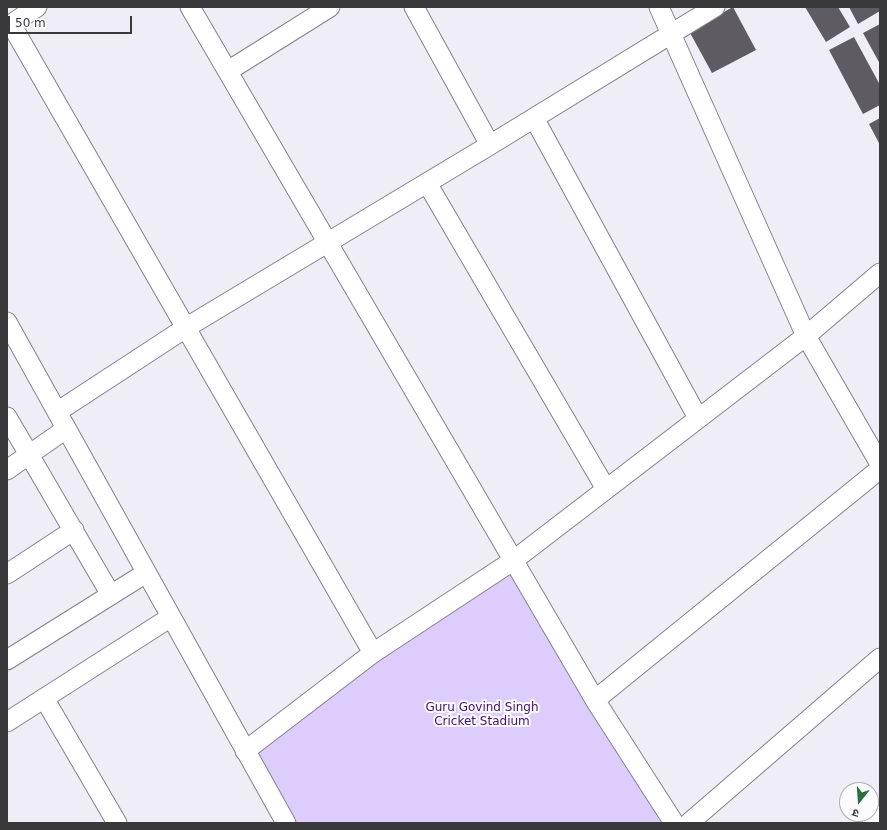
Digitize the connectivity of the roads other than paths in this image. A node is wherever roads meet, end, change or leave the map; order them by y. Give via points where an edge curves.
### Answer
1 (37, 7) edge
2 (190, 7) edge
3 (330, 7) edge
4 (414, 7) edge
5 (659, 7) edge
6 (715, 7) edge
7 (9, 25) edge
8 (670, 33) junction
9 (228, 71) junction
10 (534, 118) junction
11 (490, 145) junction
12 (428, 183) junction
13 (328, 242) junction
14 (880, 272) edge
15 (7, 322) edge
16 (187, 327) junction
17 (806, 336) junction
18 (57, 412) junction
19 (7, 418) edge
20 (698, 418) junction
21 (66, 429) junction
22 (30, 454) junction
23 (880, 464) edge
24 (880, 469) edge
25 (7, 470) edge
26 (606, 489) junction
27 (74, 530) junction
28 (514, 560) junction
29 (146, 573) junction
30 (7, 574) edge
31 (111, 595) junction
32 (171, 617) junction
33 (373, 653) junction
34 (880, 658) edge
35 (7, 660) edge
36 (44, 698) junction
37 (595, 700) junction
38 (7, 722) edge
39 (246, 751) junction
40 (880, 814) edge
41 (117, 823) edge
42 (286, 823) edge
43 (674, 823) edge
44 (689, 823) edge
45 (872, 823) edge

1 - 7 street
2 - 9 street
3 - 9 street
4 - 11 street
5 - 8 street
6 - 8 street
7 - 16 street
8 - 10 street
8 - 17 street
9 - 13 street
10 - 11 street
10 - 20 street
11 - 12 street
12 - 13 street
12 - 26 street
13 - 16 street
13 - 28 street
14 - 17 street
15 - 18 street
16 - 18 street
16 - 33 street
17 - 20 street
17 - 23 street
18 - 21 street
19 - 22 street
20 - 26 street
21 - 22 street
21 - 29 street
22 - 25 street
22 - 27 street
24 - 37 street
26 - 28 street
27 - 30 street
27 - 31 street
28 - 33 street
28 - 37 street
29 - 31 street
29 - 32 street
31 - 35 street
32 - 36 street
32 - 39 street
33 - 39 street
34 - 44 street
36 - 38 street
36 - 41 street
37 - 43 street
39 - 42 street
40 - 45 street

